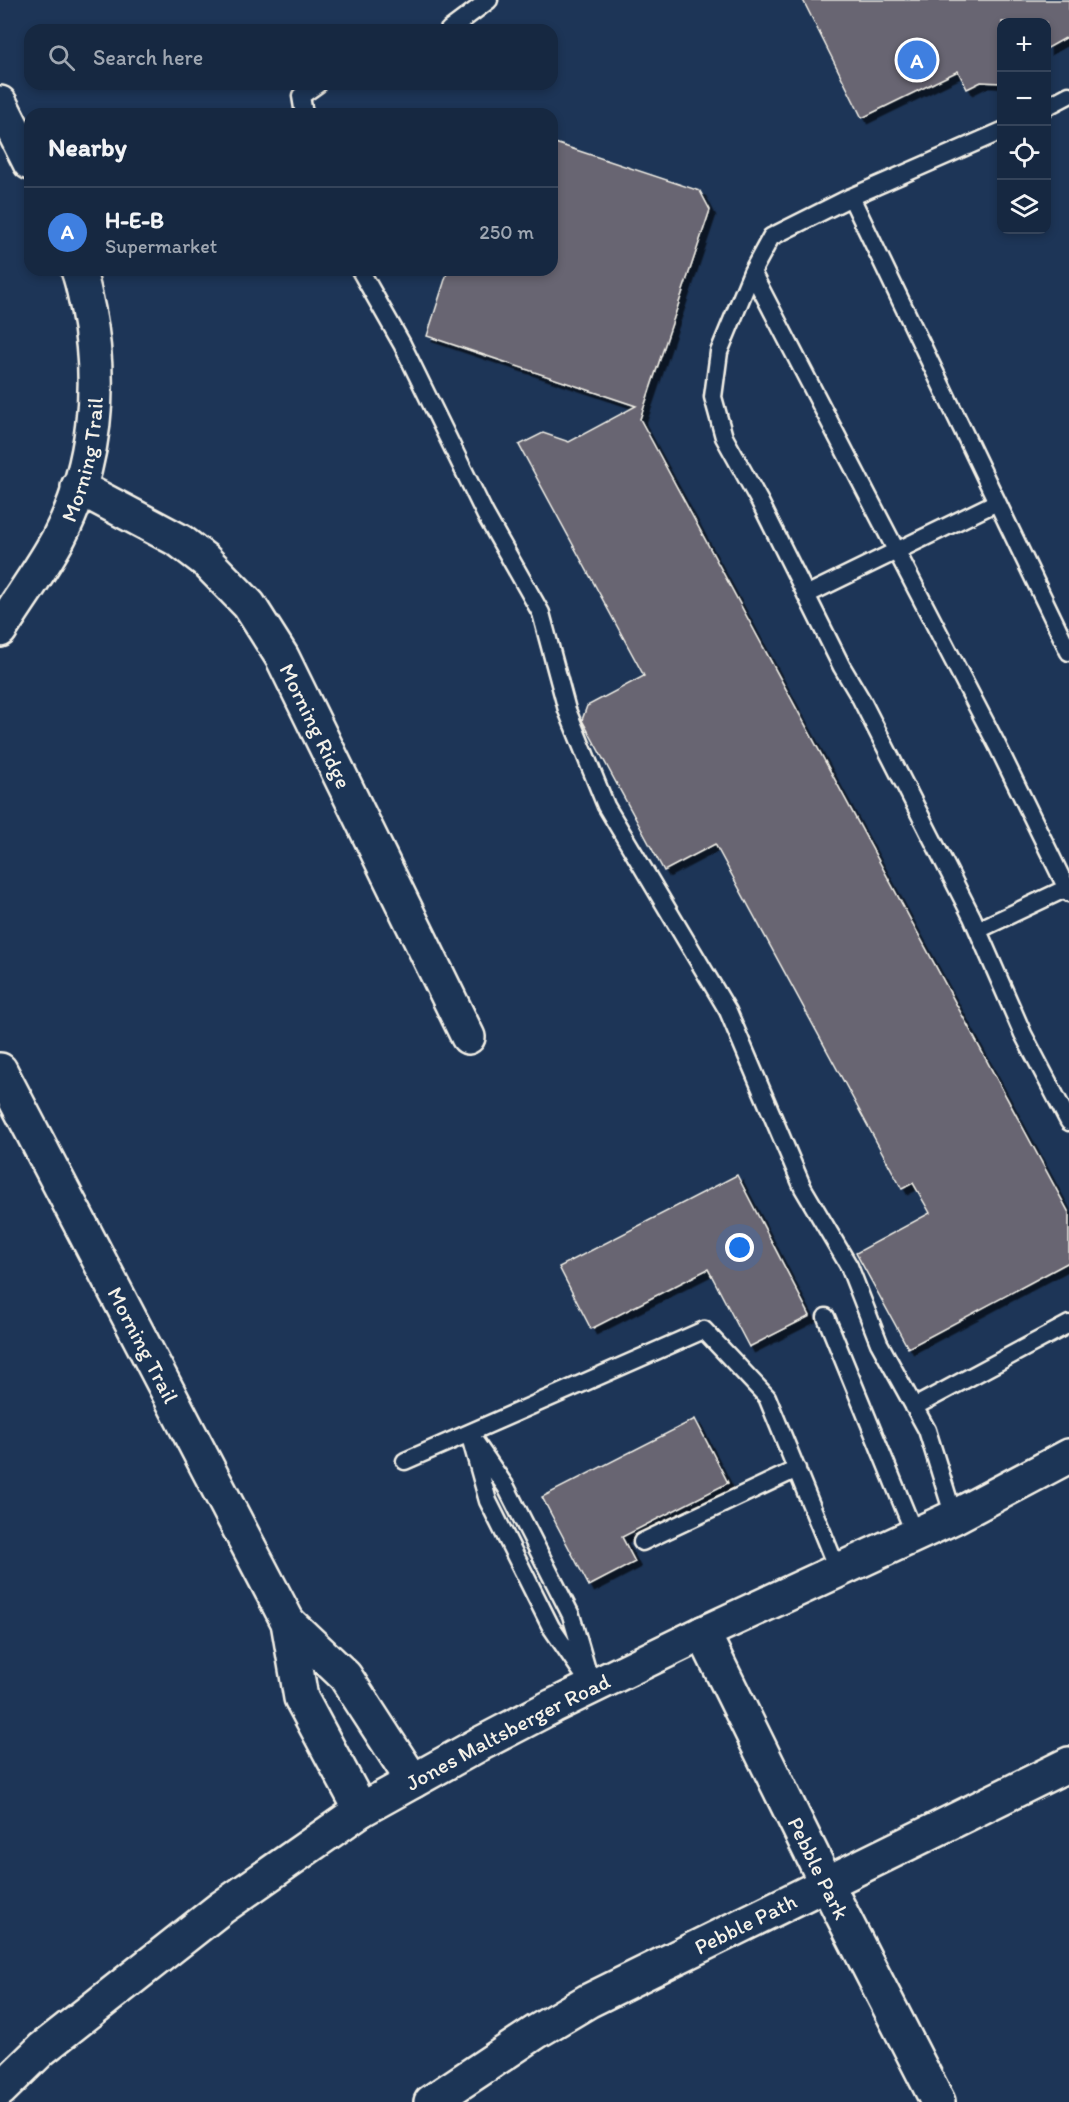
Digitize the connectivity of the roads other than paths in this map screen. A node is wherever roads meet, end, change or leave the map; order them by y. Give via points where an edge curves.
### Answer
1 (489, 0) edge
2 (456, 24) edge
3 (310, 90) edge
4 (1069, 95) edge
5 (0, 104) edge
6 (1051, 105) edge
7 (303, 108) edge
8 (997, 133) edge
9 (24, 151) edge
10 (851, 197) junction
11 (752, 272) junction
12 (79, 276) edge
13 (363, 276) edge
14 (78, 487) junction
15 (997, 502) junction
16 (896, 550) junction
17 (806, 594) junction
18 (0, 630) edge
19 (1069, 652) edge
20 (1068, 890) edge
21 (978, 930) junction
22 (468, 1037) dead end
23 (0, 1070) edge
24 (1069, 1122) edge
25 (826, 1317) dead end
26 (1069, 1324) edge
27 (914, 1407) junction
28 (469, 1433) junction
29 (1069, 1456) edge
30 (405, 1461) dead end
31 (797, 1469) junction
32 (954, 1517) junction
33 (915, 1535) junction
34 (642, 1542) dead end
35 (838, 1571) junction
36 (288, 1622) junction
37 (703, 1633) junction
38 (592, 1687) junction
39 (1069, 1764) edge
40 (413, 1781) junction
41 (361, 1810) junction
42 (826, 1883) junction
43 (0, 2090) edge
44 (431, 2102) edge
45 (938, 2102) edge

1 - 2 lane
3 - 7 lane via 301,96
4 - 6 lane
5 - 9 street
8 - 10 lane
10 - 11 lane via 771,237
10 - 15 lane
11 - 16 lane
11 - 17 lane via 719,351 713,397 724,437
12 - 14 street, Morning Trail via 92,334 96,381 92,439
13 - 27 lane via 402,344 484,514 541,612 567,710 606,806 728,1011 803,1188 849,1266 879,1344
14 - 18 street, Morning Trail via 58,538
14 - 22 street, Morning Ridge via 180,541 205,560 249,605 282,657
15 - 16 lane
15 - 19 lane
16 - 17 lane
16 - 20 lane
17 - 21 lane
20 - 21 lane
21 - 24 lane via 1023,1034
23 - 36 street, Morning Trail
25 - 33 lane
26 - 27 lane
27 - 32 lane via 927,1430
28 - 30 lane
28 - 31 lane via 704,1330 767,1397
28 - 38 lane via 506,1488 572,1615
28 - 38 lane via 488,1501 551,1627
29 - 32 street, Jones Maltsberger Road
31 - 34 lane
31 - 35 lane
32 - 33 street, Jones Maltsberger Road
33 - 35 street, Jones Maltsberger Road
35 - 37 street, Jones Maltsberger Road
36 - 40 street, Morning Trail via 345,1676
36 - 41 street, Morning Trail via 301,1698
37 - 38 street, Jones Maltsberger Road
37 - 42 street, Pebble Park
38 - 40 street, Jones Maltsberger Road
39 - 42 street, Pebble Path
40 - 41 street, Jones Maltsberger Road
41 - 43 street, Jones Maltsberger Road via 221,1908 42,2049
42 - 44 street, Pebble Path via 588,2001
42 - 45 street, Pebble Park

